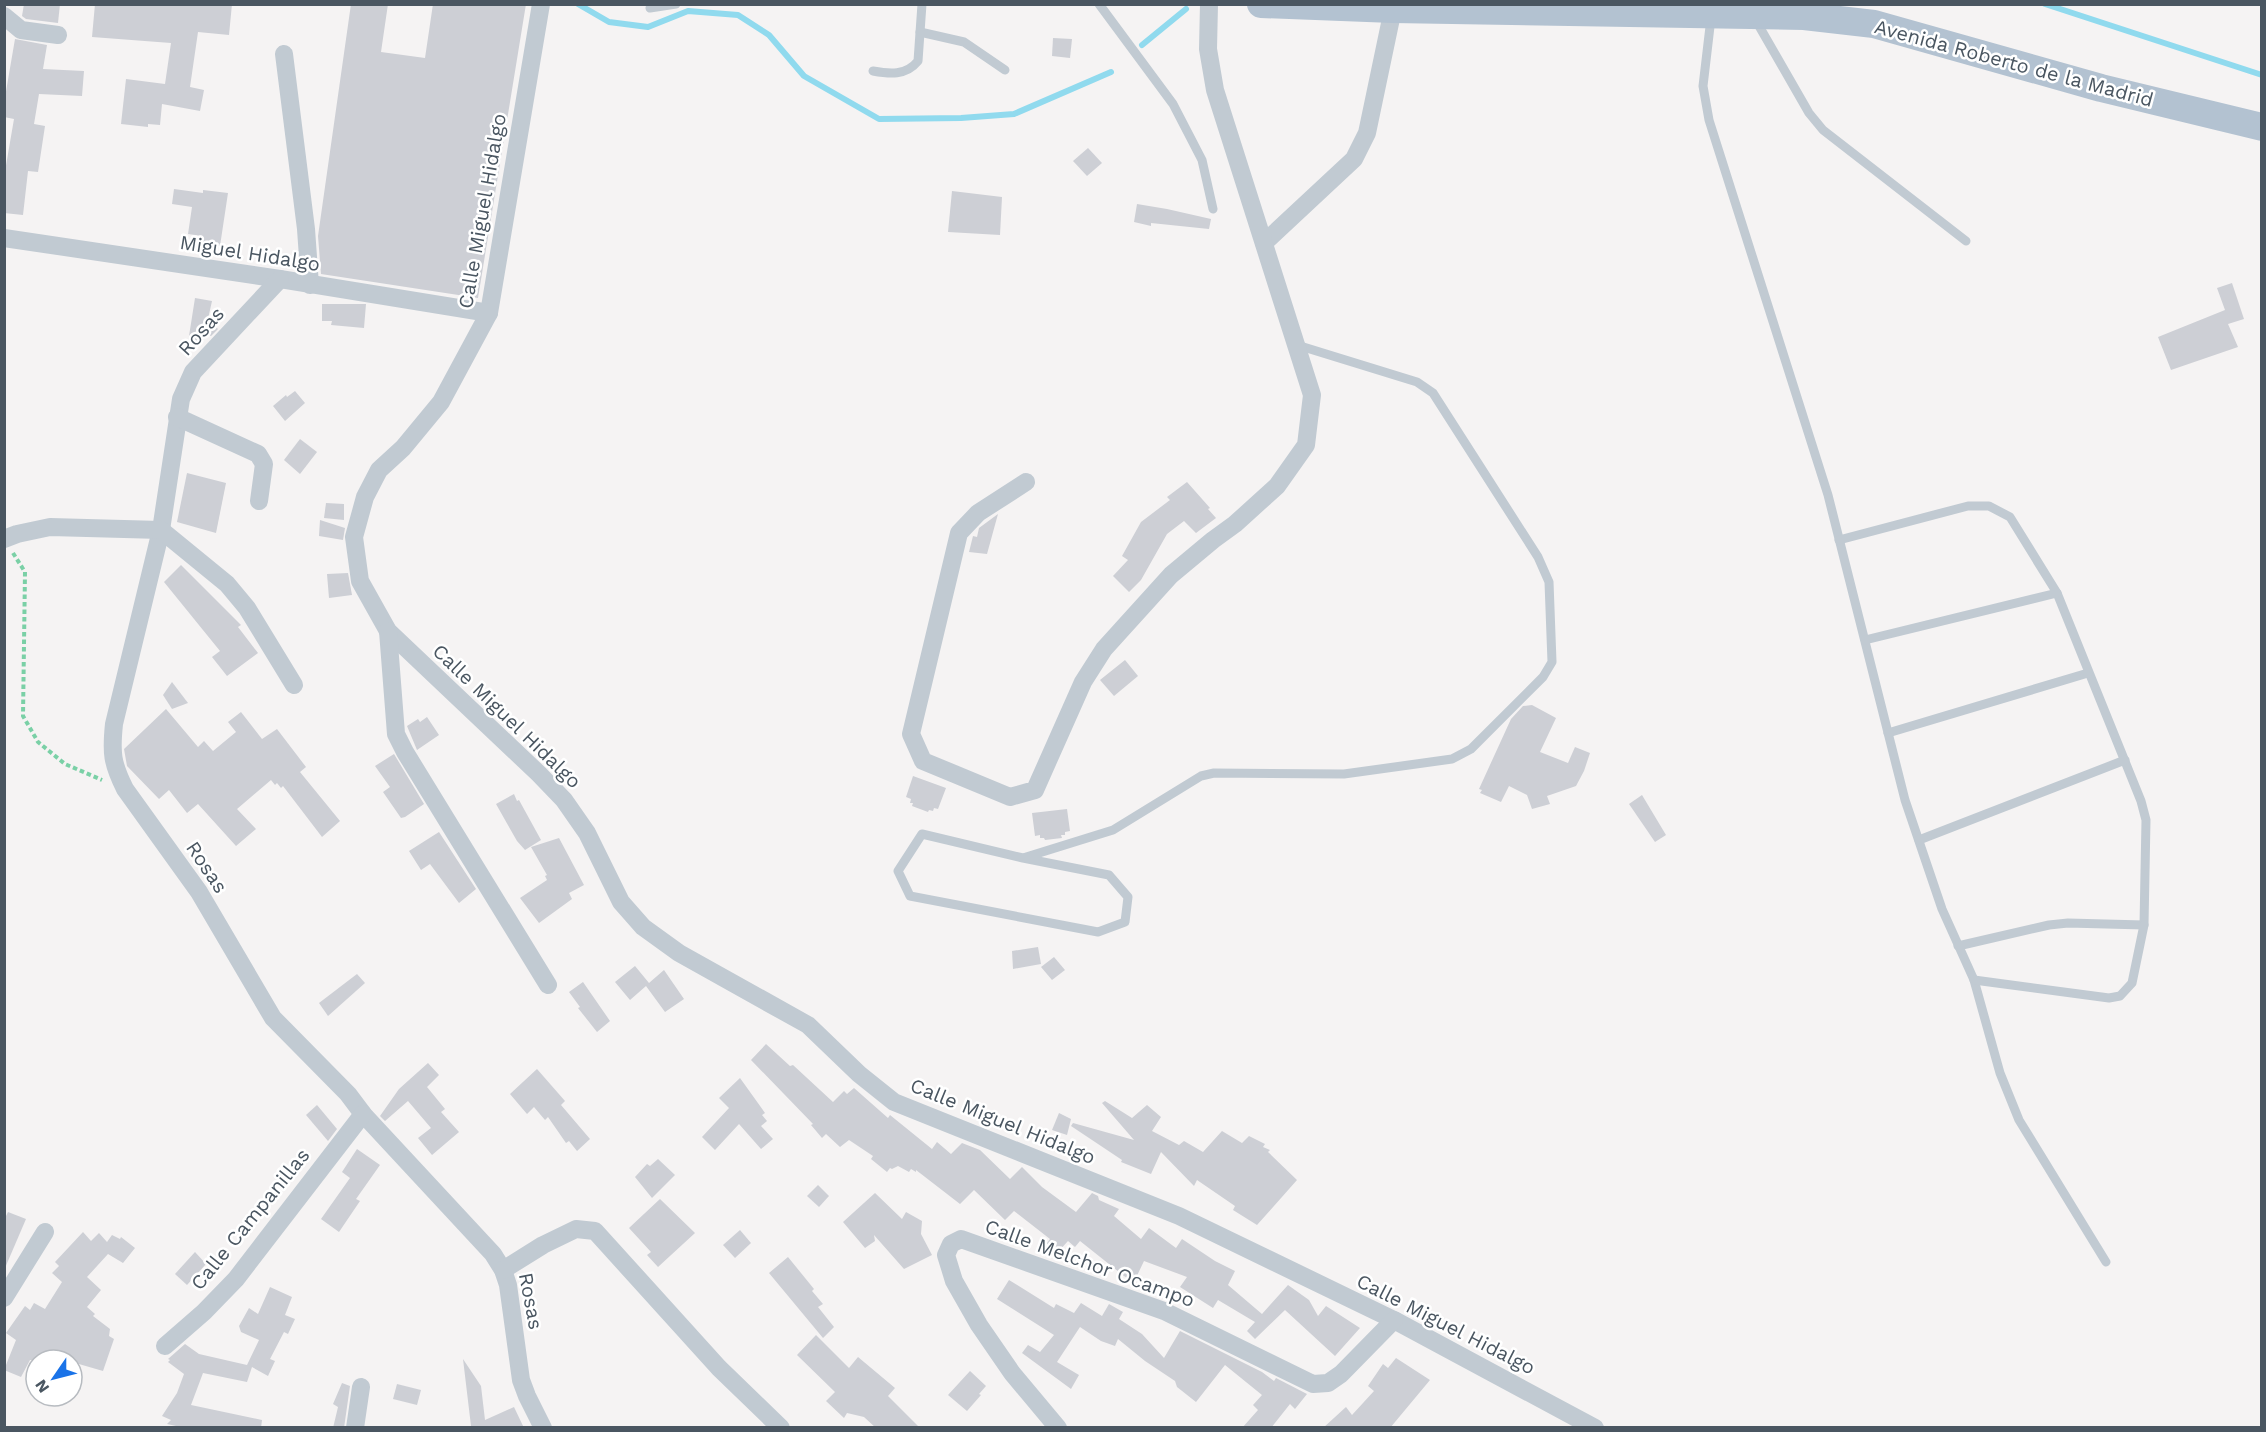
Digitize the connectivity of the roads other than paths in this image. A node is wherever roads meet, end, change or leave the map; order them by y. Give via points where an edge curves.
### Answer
1 (541, 4) edge
2 (676, 4) edge
3 (922, 4) edge
4 (1099, 4) edge
5 (1209, 4) edge
6 (1261, 4) edge
7 (650, 8) dead end
8 (1393, 9) junction
9 (1712, 14) junction
10 (1752, 14) junction
11 (4, 16) edge
12 (920, 32) junction
13 (58, 35) dead end
14 (284, 54) dead end
15 (873, 70) dead end
16 (1005, 70) dead end
17 (2262, 126) edge
18 (1213, 209) dead end
19 (4, 238) edge
20 (1966, 241) dead end
21 (1264, 243) junction
22 (280, 279) junction
23 (310, 285) junction
24 (489, 313) junction
25 (1296, 345) junction
26 (177, 417) junction
27 (1026, 482) dead end
28 (259, 501) dead end
29 (161, 530) junction
30 (1839, 540) junction
31 (7, 545) edge
32 (2056, 593) junction
33 (388, 631) junction
34 (1864, 640) junction
35 (2088, 673) junction
36 (294, 685) dead end
37 (1888, 732) junction
38 (2125, 760) junction
39 (1919, 840) junction
40 (1023, 858) junction
41 (2144, 925) junction
42 (1958, 946) junction
43 (1974, 980) junction
44 (548, 985) dead end
45 (363, 1114) junction
46 (45, 1232) dead end
47 (2106, 1262) dead end
48 (503, 1270) junction
49 (4, 1298) edge
50 (1394, 1320) junction
51 (165, 1346) dead end
52 (361, 1387) dead end
53 (355, 1428) edge
54 (543, 1428) edge
55 (782, 1428) edge
56 (1058, 1428) edge
57 (1595, 1428) edge

1 - 24 street, Calle Miguel Hidalgo
2 - 7 lane
3 - 12 lane
4 - 18 lane via 1173,104 1202,160
5 - 21 street via 1208,49 1215,90
6 - 8 main road, Avenida Roberto de la Madrid
8 - 9 main road, Avenida Roberto de la Madrid
8 - 21 street via 1367,133 1354,159
9 - 10 main road, Avenida Roberto de la Madrid
9 - 30 lane via 1703,86 1709,120
10 - 17 main road, Avenida Roberto de la Madrid via 1874,24 2101,88
10 - 20 lane via 1809,113 1823,130
11 - 13 street via 21,30
12 - 15 lane via 918,61 914,66 892,75
12 - 16 lane via 964,42
14 - 23 street
19 - 22 street, Miguel Hidalgo
21 - 25 street
22 - 23 street, Miguel Hidalgo
22 - 26 street, Rosas via 193,372
23 - 24 street, Miguel Hidalgo
24 - 33 street, Calle Miguel Hidalgo via 441,402 404,448 379,470 365,497 354,537 360,581
25 - 27 street via 1312,395 1306,445 1277,486 1171,575 1104,649 1083,682 1035,790 1010,797 923,761 910,734 959,533 978,513
25 - 40 lane via 1417,382 1433,393 1538,557 1549,582 1552,662 1543,677 1471,748 1452,759 1344,774 1214,772 1201,776 1113,830
26 - 28 street via 258,454 264,464
26 - 29 street, Rosas
29 - 31 street via 50,528 17,534
29 - 36 street via 227,584 248,608
29 - 45 street, Rosas via 114,724 111,751 116,771 199,892 273,1018
30 - 32 lane via 1968,506 1989,506 2010,517
30 - 34 lane
32 - 34 lane
32 - 35 lane
33 - 44 street, Calle Miguel Hidalgo via 396,734
33 - 50 street, Calle Miguel Hidalgo via 564,800 587,833 621,902 643,927 679,953 808,1025 894,1101 1179,1216
34 - 37 lane
35 - 37 lane
35 - 38 lane
37 - 39 lane
38 - 39 lane
38 - 41 lane via 2146,820
39 - 42 lane
40 - 40 lane via 922,834 898,871 910,896 1098,932 1125,922 1128,897 1108,875
41 - 42 lane via 2049,925
41 - 43 lane via 2132,983 2120,996 2109,998
42 - 43 lane
43 - 47 lane via 2000,1073 2019,1120
45 - 48 street, Rosas via 493,1254
45 - 51 street, Calle Campanillas via 236,1279
46 - 49 street
48 - 54 street, Rosas via 522,1380
48 - 55 street via 576,1229 595,1231 719,1368
50 - 56 street, Calle Melchor Ocampo via 1341,1374 1328,1383 1313,1384 1164,1311 961,1239 951,1244 946,1255 954,1281 978,1325
50 - 57 street, Calle Miguel Hidalgo
52 - 53 street

